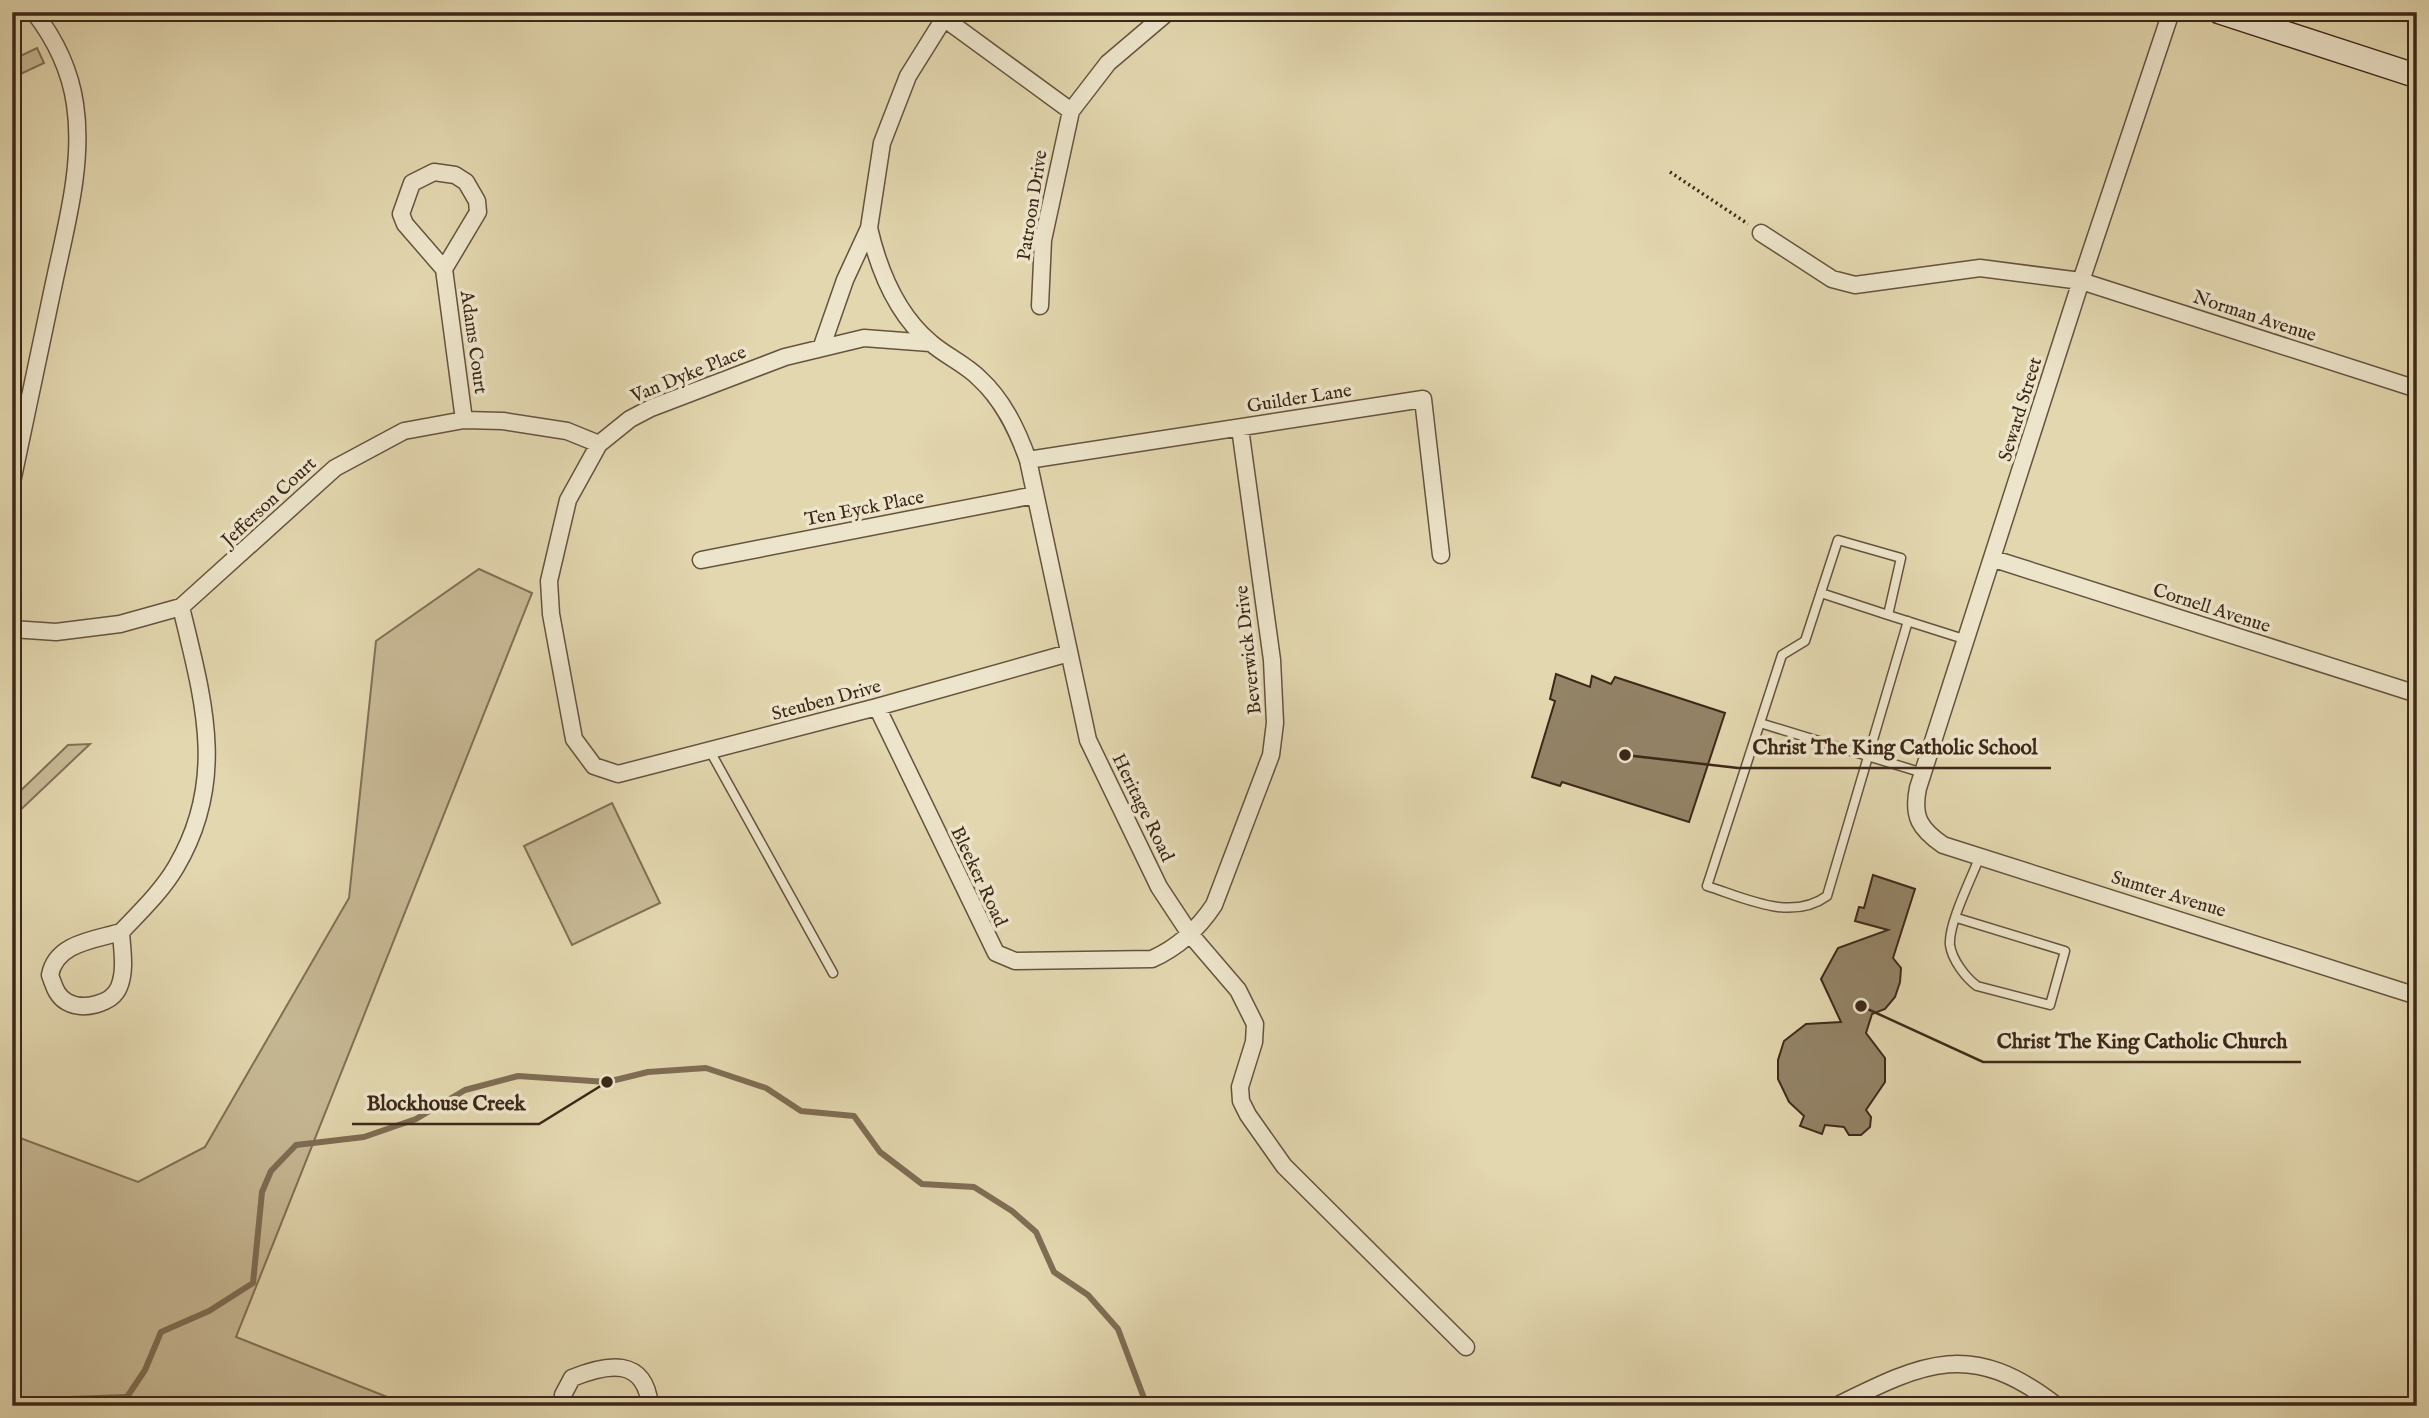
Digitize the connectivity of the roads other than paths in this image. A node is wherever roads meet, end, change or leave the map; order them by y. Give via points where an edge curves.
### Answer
1 (34, 12) edge
2 (1168, 12) edge
3 (2171, 12) edge
4 (2220, 12) edge
5 (947, 16) edge
6 (2417, 76) edge
7 (1071, 111) junction
8 (869, 228) junction
9 (1761, 233) road end
10 (443, 269) junction
11 (2081, 281) junction
12 (1040, 306) dead end
13 (930, 343) junction
14 (822, 346) junction
15 (2417, 389) edge
16 (464, 420) junction
17 (1240, 428) junction
18 (599, 444) junction
19 (1028, 460) junction
20 (12, 482) edge
21 (1035, 495) junction
22 (1441, 555) dead end
23 (1994, 559) junction
24 (701, 560) dead end
25 (1821, 593) junction
26 (181, 607) junction
27 (1888, 615) junction
28 (1908, 621) junction
29 (12, 629) edge
30 (1967, 640) junction
31 (1069, 653) junction
32 (2417, 694) edge
33 (877, 707) junction
34 (1760, 723) junction
35 (710, 751) junction
36 (1868, 757) junction
37 (594, 766) joint
38 (1923, 773) junction
39 (1916, 819) joint
40 (1980, 856) junction
41 (1957, 918) junction
42 (121, 932) junction
43 (1190, 934) junction
44 (834, 973) dead end
45 (2417, 996) edge
46 (1466, 1347) dead end
47 (562, 1406) edge
48 (650, 1406) edge
49 (1836, 1406) edge
50 (2057, 1406) edge

1 - 20 street via 69,77 75,106 76,160
2 - 7 street, Patroon Drive via 1108,63
3 - 11 street, Seward Street
4 - 6 main road
5 - 7 street
5 - 8 street, Heritage Road via 908,76 883,143
7 - 12 street, Patroon Drive via 1042,240
8 - 13 street, Heritage Road via 878,268 891,294
8 - 14 street, Heritage Road
9 - 11 street, Norman Avenue via 1832,279 1856,285 1980,268
10 - 10 street, Adams Court via 478,212 477,201 466,182 434,172 412,183 401,214
10 - 16 street, Adams Court
11 - 15 street, Norman Avenue
11 - 23 street, Seward Street
13 - 14 street, Van Dyke Place via 864,338
13 - 19 street, Heritage Road via 980,378 1008,412
14 - 18 street, Van Dyke Place via 651,408
16 - 18 street, Jefferson Court via 539,425
16 - 26 street, Jefferson Court via 404,431 335,468
17 - 19 street, Guilder Lane
17 - 22 street, Guilder Lane via 1423,399
17 - 43 street, Beverwick Drive via 1272,660 1275,723 1271,755 1214,905
18 - 37 street, Van Dyke Place via 568,500 549,581 574,738
19 - 21 street, Heritage Road
21 - 24 street, Ten Eyck Place
21 - 31 street, Heritage Road
23 - 30 street, Seward Street
23 - 32 street, Cornell Avenue
25 - 27 lane
25 - 27 lane via 1838,540 1901,558
25 - 34 lane via 1805,641 1782,655
26 - 29 street, Jefferson Court via 120,624 56,632
26 - 42 street via 208,725 208,778 200,812 175,868
27 - 28 lane
28 - 30 lane
28 - 36 lane
30 - 38 street, Seward Street
31 - 33 street, Steuben Drive
31 - 43 street, Heritage Road via 1088,740 1159,887
33 - 35 street, Steuben Drive
33 - 43 street, Bleeker Road via 996,953 1015,961 1152,959
34 - 36 lane
34 - 36 lane via 1707,886 1780,908 1812,907 1827,896
35 - 37 street, Steuben Drive via 618,774
35 - 44 lane
36 - 38 lane
38 - 39 street, Seward Street via 1914,805
39 - 40 street, Sumter Avenue via 1943,845
40 - 41 lane
40 - 45 street, Sumter Avenue
41 - 41 lane via 1950,942 1967,978 1977,986 2050,1005 2065,951
42 - 42 street via 74,945 58,956 50,975 66,1002 81,1006 106,1002 118,990 123,973
43 - 46 street, Heritage Road via 1249,1006 1254,1042 1240,1087 1241,1101 1265,1141 1284,1166
47 - 48 street via 572,1378 609,1365 631,1370 645,1384
49 - 50 street via 1932,1364 1953,1362 2014,1376

